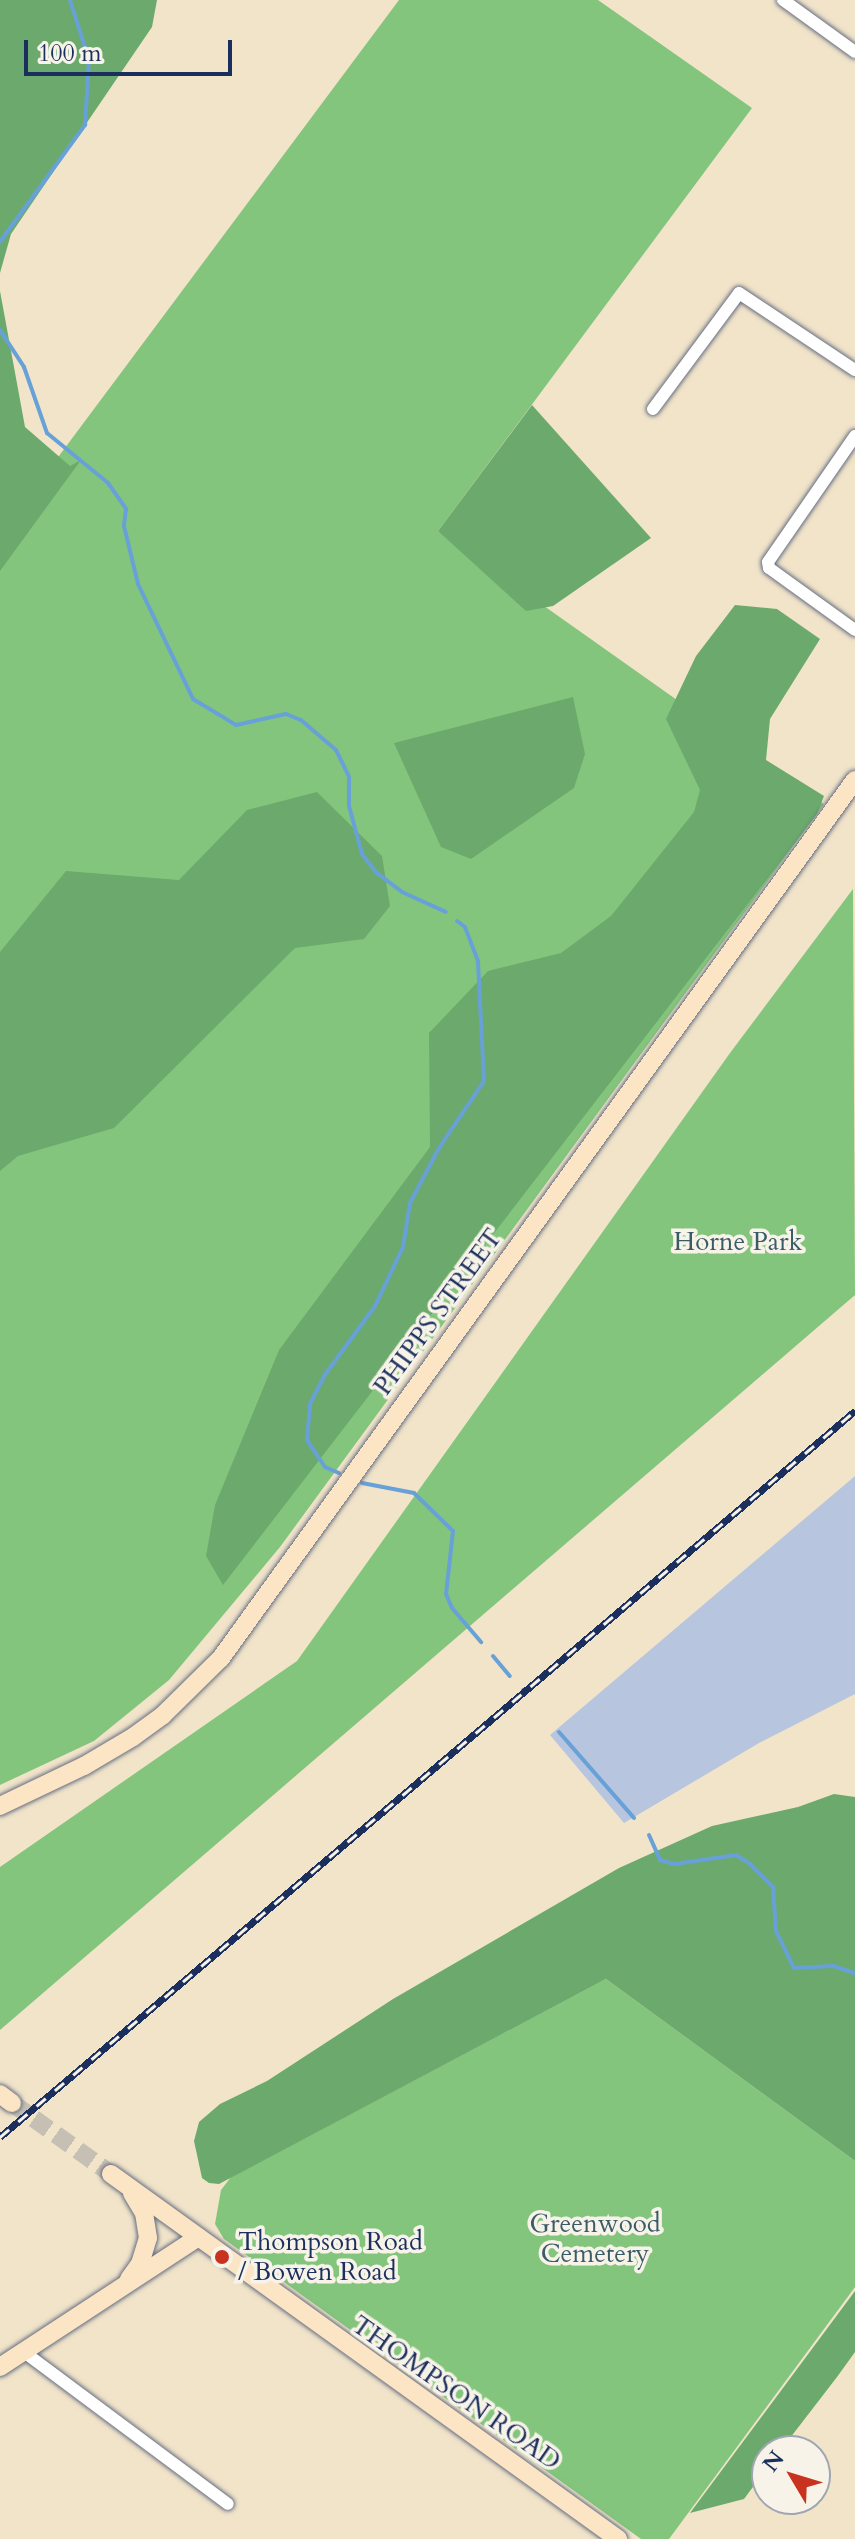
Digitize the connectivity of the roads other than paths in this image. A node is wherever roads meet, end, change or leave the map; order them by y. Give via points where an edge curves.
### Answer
1 (783, 0) edge
2 (855, 52) edge
3 (855, 370) edge
4 (653, 409) dead end
5 (855, 436) edge
6 (855, 630) edge
7 (855, 780) edge
8 (0, 1806) edge
9 (197, 2238) junction
10 (106, 2299) junction
11 (24, 2352) junction
12 (0, 2367) edge
13 (228, 2504) dead end
14 (618, 2539) edge

1 - 2 street
3 - 4 street via 739,293
5 - 6 street via 772,551 769,568
7 - 8 main road, PHIPPS STREET via 221,1658 133,1737
9 - 10 main road
9 - 10 main road, THOMPSON ROAD via 114,2176 139,2202 148,2238 140,2264
9 - 14 main road, THOMPSON ROAD
10 - 11 main road
11 - 12 main road
11 - 13 street

